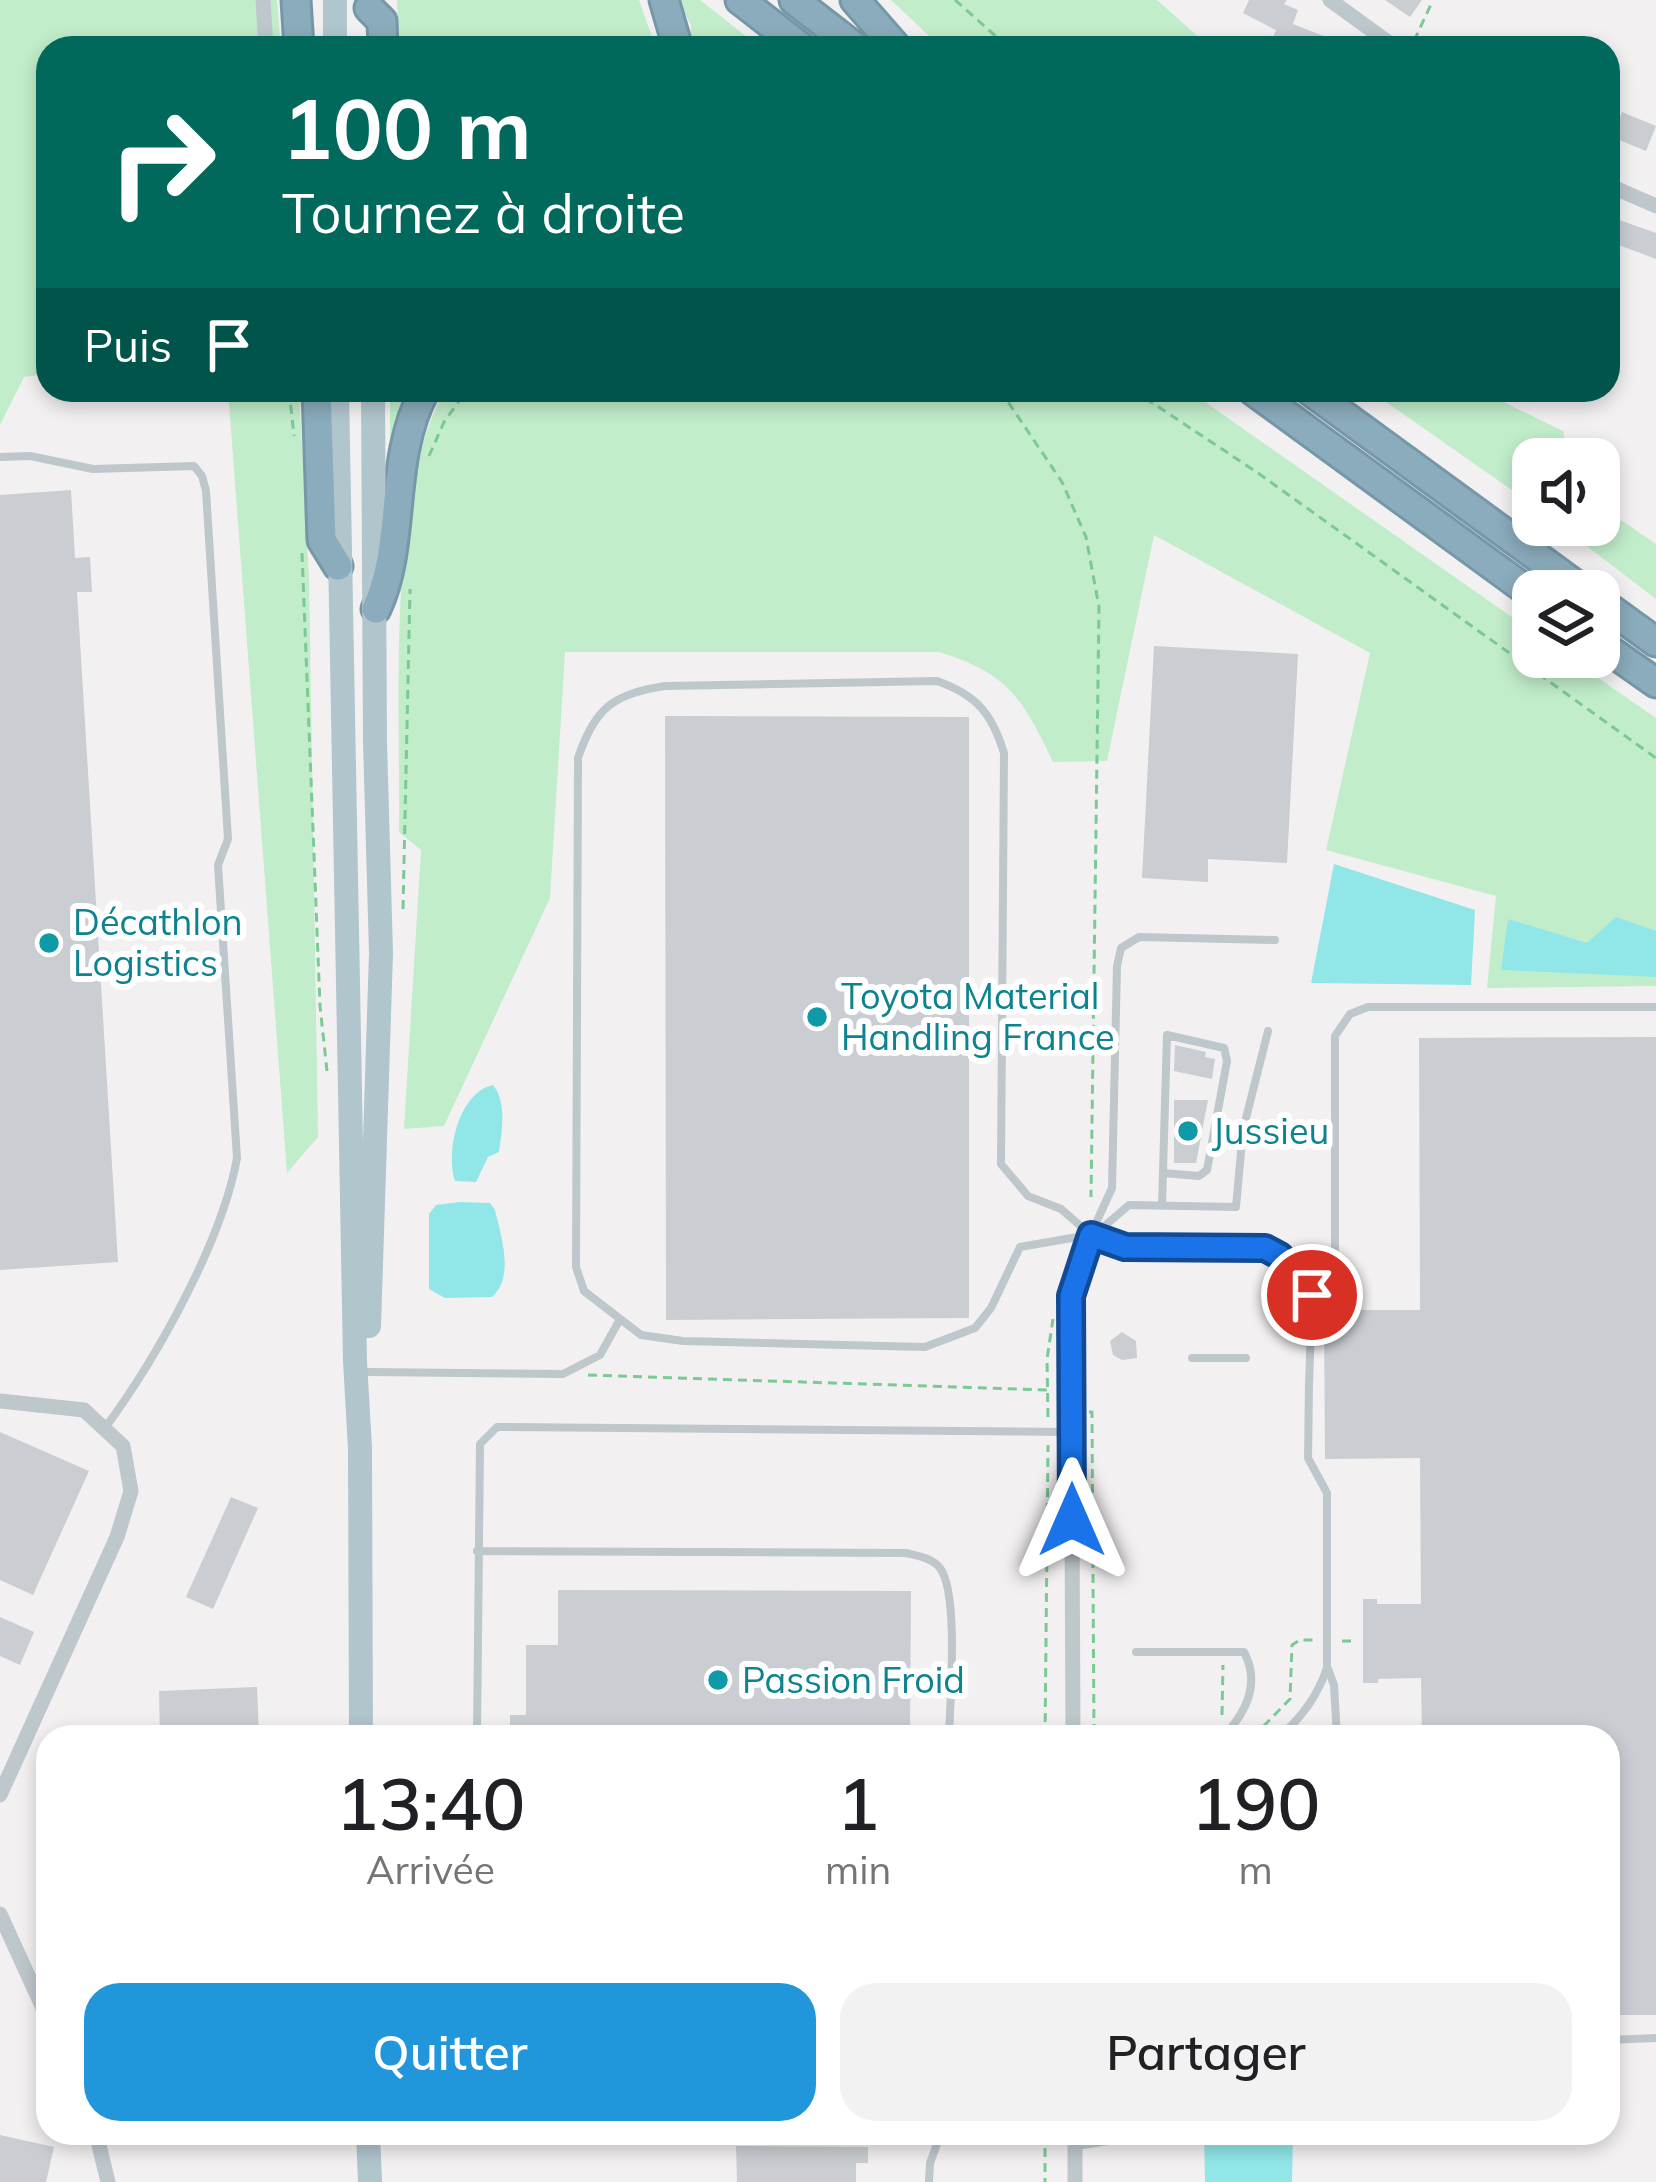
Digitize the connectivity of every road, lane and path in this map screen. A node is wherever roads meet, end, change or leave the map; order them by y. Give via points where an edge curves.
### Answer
1 (263, 0) edge
2 (296, 0) edge
3 (335, 0) edge
4 (664, 0) edge
5 (740, 0) edge
6 (794, 0) edge
7 (854, 0) edge
8 (955, 0) edge
9 (1330, 0) edge
10 (1433, 0) edge
11 (369, 4) edge
12 (265, 36) edge
13 (298, 36) edge
14 (335, 36) edge
15 (369, 36) edge
16 (383, 36) edge
17 (674, 36) edge
18 (786, 36) edge
19 (840, 36) edge
20 (886, 36) edge
21 (996, 36) edge
22 (1380, 36) edge
23 (1416, 36) edge
24 (1620, 190) edge
25 (1656, 206) edge
26 (290, 402) edge
27 (317, 402) edge
28 (337, 402) edge
29 (373, 402) edge
30 (420, 402) edge
31 (458, 402) edge
32 (1008, 402) edge
33 (1151, 402) edge
34 (1268, 402) edge
35 (1325, 402) edge
36 (294, 435) dead end
37 (429, 456) dead end
38 (0, 457) edge
39 (302, 551) dead end
40 (338, 566) junction
41 (1556, 570) edge
42 (410, 574) dead end
43 (1512, 580) edge
44 (376, 609) junction
45 (1620, 617) edge
46 (1656, 642) edge
47 (1620, 658) edge
48 (1656, 683) edge
49 (1656, 758) edge
50 (402, 924) dead end
51 (1275, 940) dead end
52 (1656, 1007) edge
53 (1268, 1031) dead end
54 (326, 1070) dead end
55 (1163, 1173) junction
56 (1162, 1206) junction
57 (1092, 1236) junction
58 (1312, 1295) junction
59 (1071, 1296) junction
60 (619, 1321) junction
61 (1192, 1358) dead end
62 (1246, 1358) dead end
63 (578, 1368) junction
64 (368, 1372) junction
65 (1047, 1390) junction
66 (0, 1401) edge
67 (1072, 1411) junction
68 (104, 1429) junction
69 (1048, 1432) junction
70 (1072, 1432) junction
71 (360, 1448) junction
72 (478, 1551) junction
73 (1328, 1641) junction
74 (1356, 1641) dead end
75 (1224, 1651) junction
76 (1136, 1652) dead end
77 (1327, 1668) junction
78 (1222, 1715) dead end
79 (361, 1725) edge
80 (477, 1725) edge
81 (949, 1725) edge
82 (1046, 1725) edge
83 (1073, 1725) edge
84 (1094, 1725) edge
85 (1233, 1725) edge
86 (1265, 1725) edge
87 (1291, 1725) edge
88 (1336, 1725) edge
89 (0, 1795) edge
90 (0, 1913) edge
91 (36, 1992) edge
92 (1656, 2038) edge
93 (1620, 2040) edge
94 (99, 2145) edge
95 (357, 2145) edge
96 (368, 2145) edge
97 (937, 2145) edge
98 (1045, 2145) edge
99 (1075, 2145) edge
100 (108, 2182) edge
101 (355, 2182) edge
102 (370, 2182) edge
103 (929, 2182) edge
104 (1045, 2182) edge
105 (1075, 2182) edge

1 - 12 street
2 - 13 highway
3 - 14 main road
4 - 17 highway
5 - 18 highway
6 - 19 highway
7 - 20 highway
8 - 21 path
9 - 22 street
10 - 23 path
11 - 15 main road
11 - 16 highway
24 - 25 street
26 - 36 path
27 - 40 highway via 322,540
28 - 40 main road
29 - 44 main road
30 - 44 highway via 402,458 389,581
31 - 37 path
32 - 57 path via 1062,482 1086,537 1099,607
33 - 49 path
34 - 43 highway
35 - 41 highway
38 - 68 lane via 92,469 194,466 206,491 237,1158 230,1197 148,1370
39 - 54 path
40 - 71 main road
42 - 50 path
44 - 64 main road via 381,953
45 - 46 highway
47 - 48 highway
51 - 57 lane via 1139,937 1120,947 1112,1188
52 - 58 lane via 1368,1007 1350,1014 1335,1036 1335,1257
53 - 56 lane via 1243,1130 1236,1207
55 - 55 lane via 1167,1035 1224,1048 1207,1170
55 - 56 lane
56 - 57 lane via 1129,1205
57 - 58 lane via 1125,1247 1265,1248
57 - 59 street
57 - 60 lane via 1020,1247 975,1328 925,1347 683,1341 641,1335
57 - 60 lane via 1028,1196 1001,1164 1004,754 993,719 962,690 937,681 628,692 591,723 578,758 576,1267 584,1291
58 - 73 lane via 1308,1458 1327,1492
59 - 65 path via 1053,1316
59 - 67 street
60 - 63 lane via 600,1355
61 - 62 lane
63 - 64 lane
63 - 65 path via 592,1378
64 - 71 main road
65 - 69 path
66 - 68 street via 84,1410
67 - 70 street
67 - 84 path via 1092,1412
68 - 89 street via 123,1446 131,1491
69 - 70 lane
69 - 72 lane via 497,1427 480,1444
69 - 82 path
70 - 83 street
71 - 79 main road
72 - 80 lane
72 - 81 lane via 906,1552 931,1560 951,1594
73 - 74 path
73 - 77 lane
73 - 86 path via 1292,1645 1290,1699
75 - 76 lane
75 - 78 path
75 - 85 lane via 1249,1658 1249,1701
77 - 87 lane
77 - 88 lane
90 - 91 street
92 - 93 lane
94 - 100 street
95 - 101 main road
96 - 102 main road
97 - 103 lane
98 - 104 path
99 - 105 street

